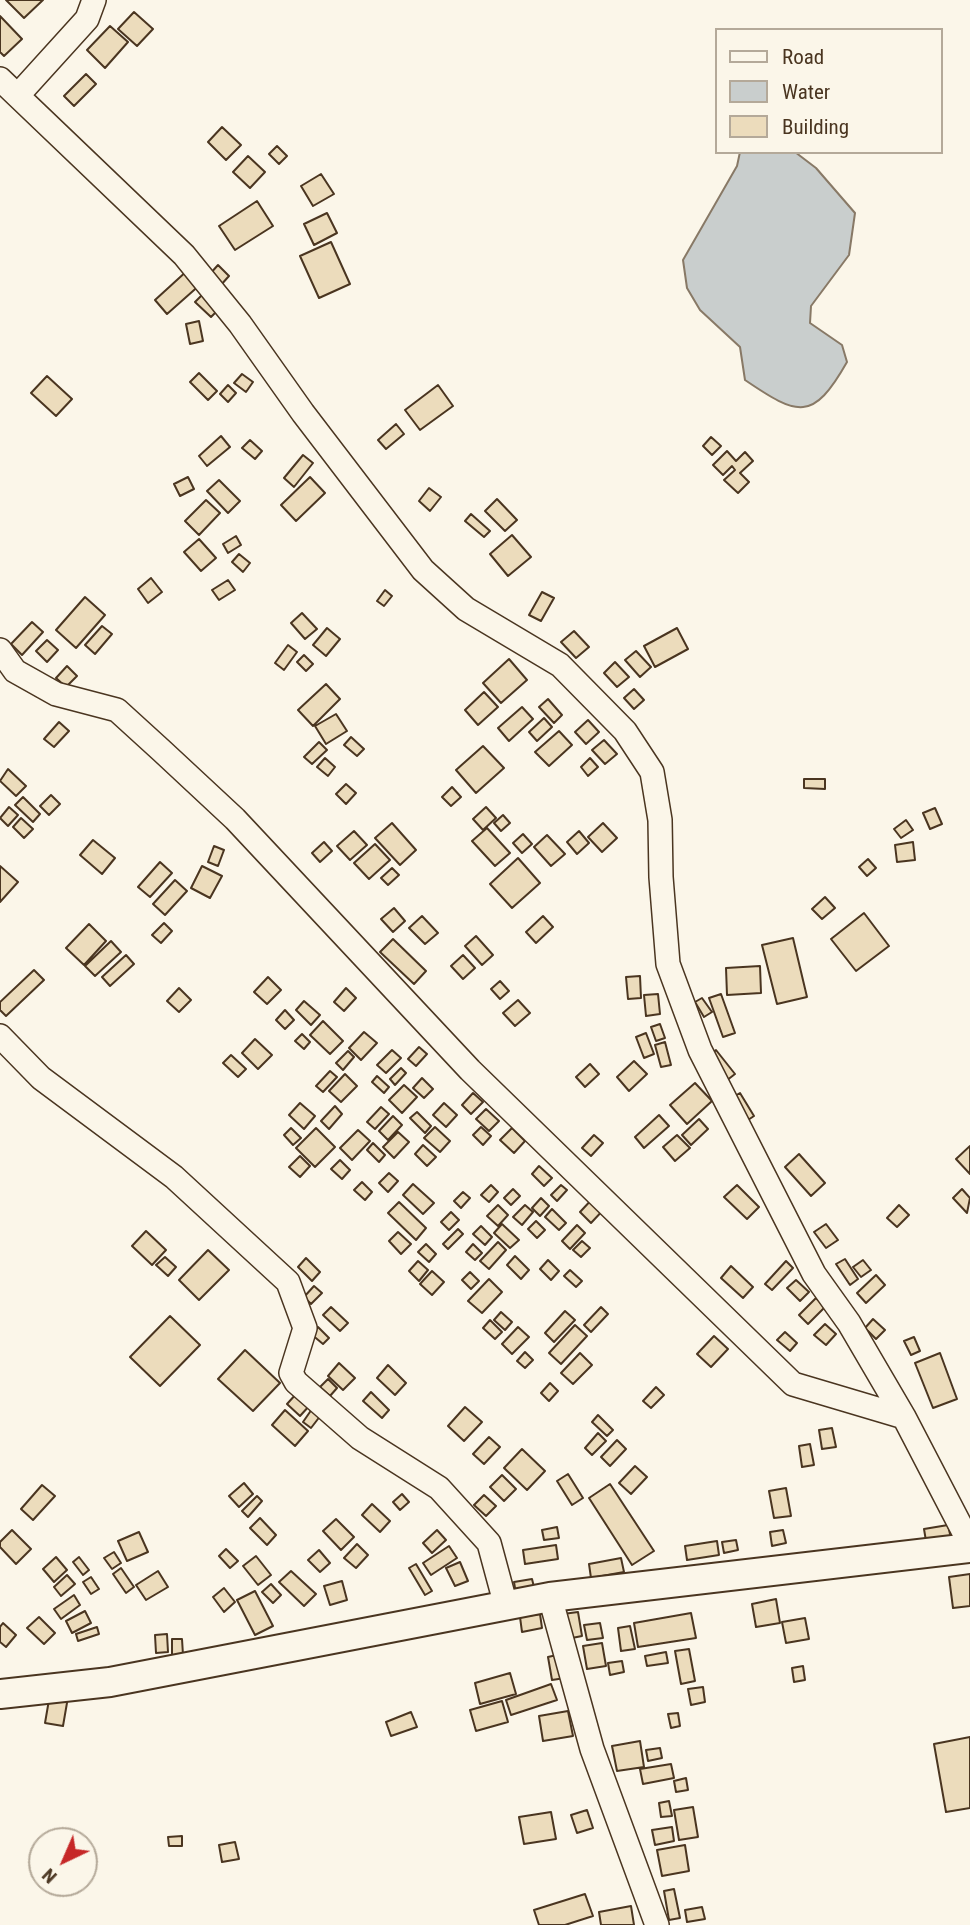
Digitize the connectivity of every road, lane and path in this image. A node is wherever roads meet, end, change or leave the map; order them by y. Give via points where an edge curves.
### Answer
1 (94, 0) edge
2 (0, 79) edge
3 (19, 94) junction
4 (0, 650) edge
5 (0, 1036) edge
6 (904, 1417) junction
7 (970, 1546) edge
8 (550, 1597) junction
9 (506, 1606) junction
10 (0, 1694) edge
11 (657, 1925) edge

1 - 3 street via 87,19
2 - 3 street
3 - 6 street via 184,255 422,570 466,609 560,665 625,731 652,772 660,820 668,964 700,1050 814,1274 849,1323
4 - 6 street via 15,671 56,694 117,710 162,751 235,819 470,1070 793,1384
5 - 9 street via 41,1078 174,1177 288,1282 305,1328 291,1374 296,1382 360,1438 439,1488 489,1543
6 - 7 street
7 - 8 main road
8 - 9 main road
8 - 11 street via 592,1749
9 - 10 main road via 110,1682

